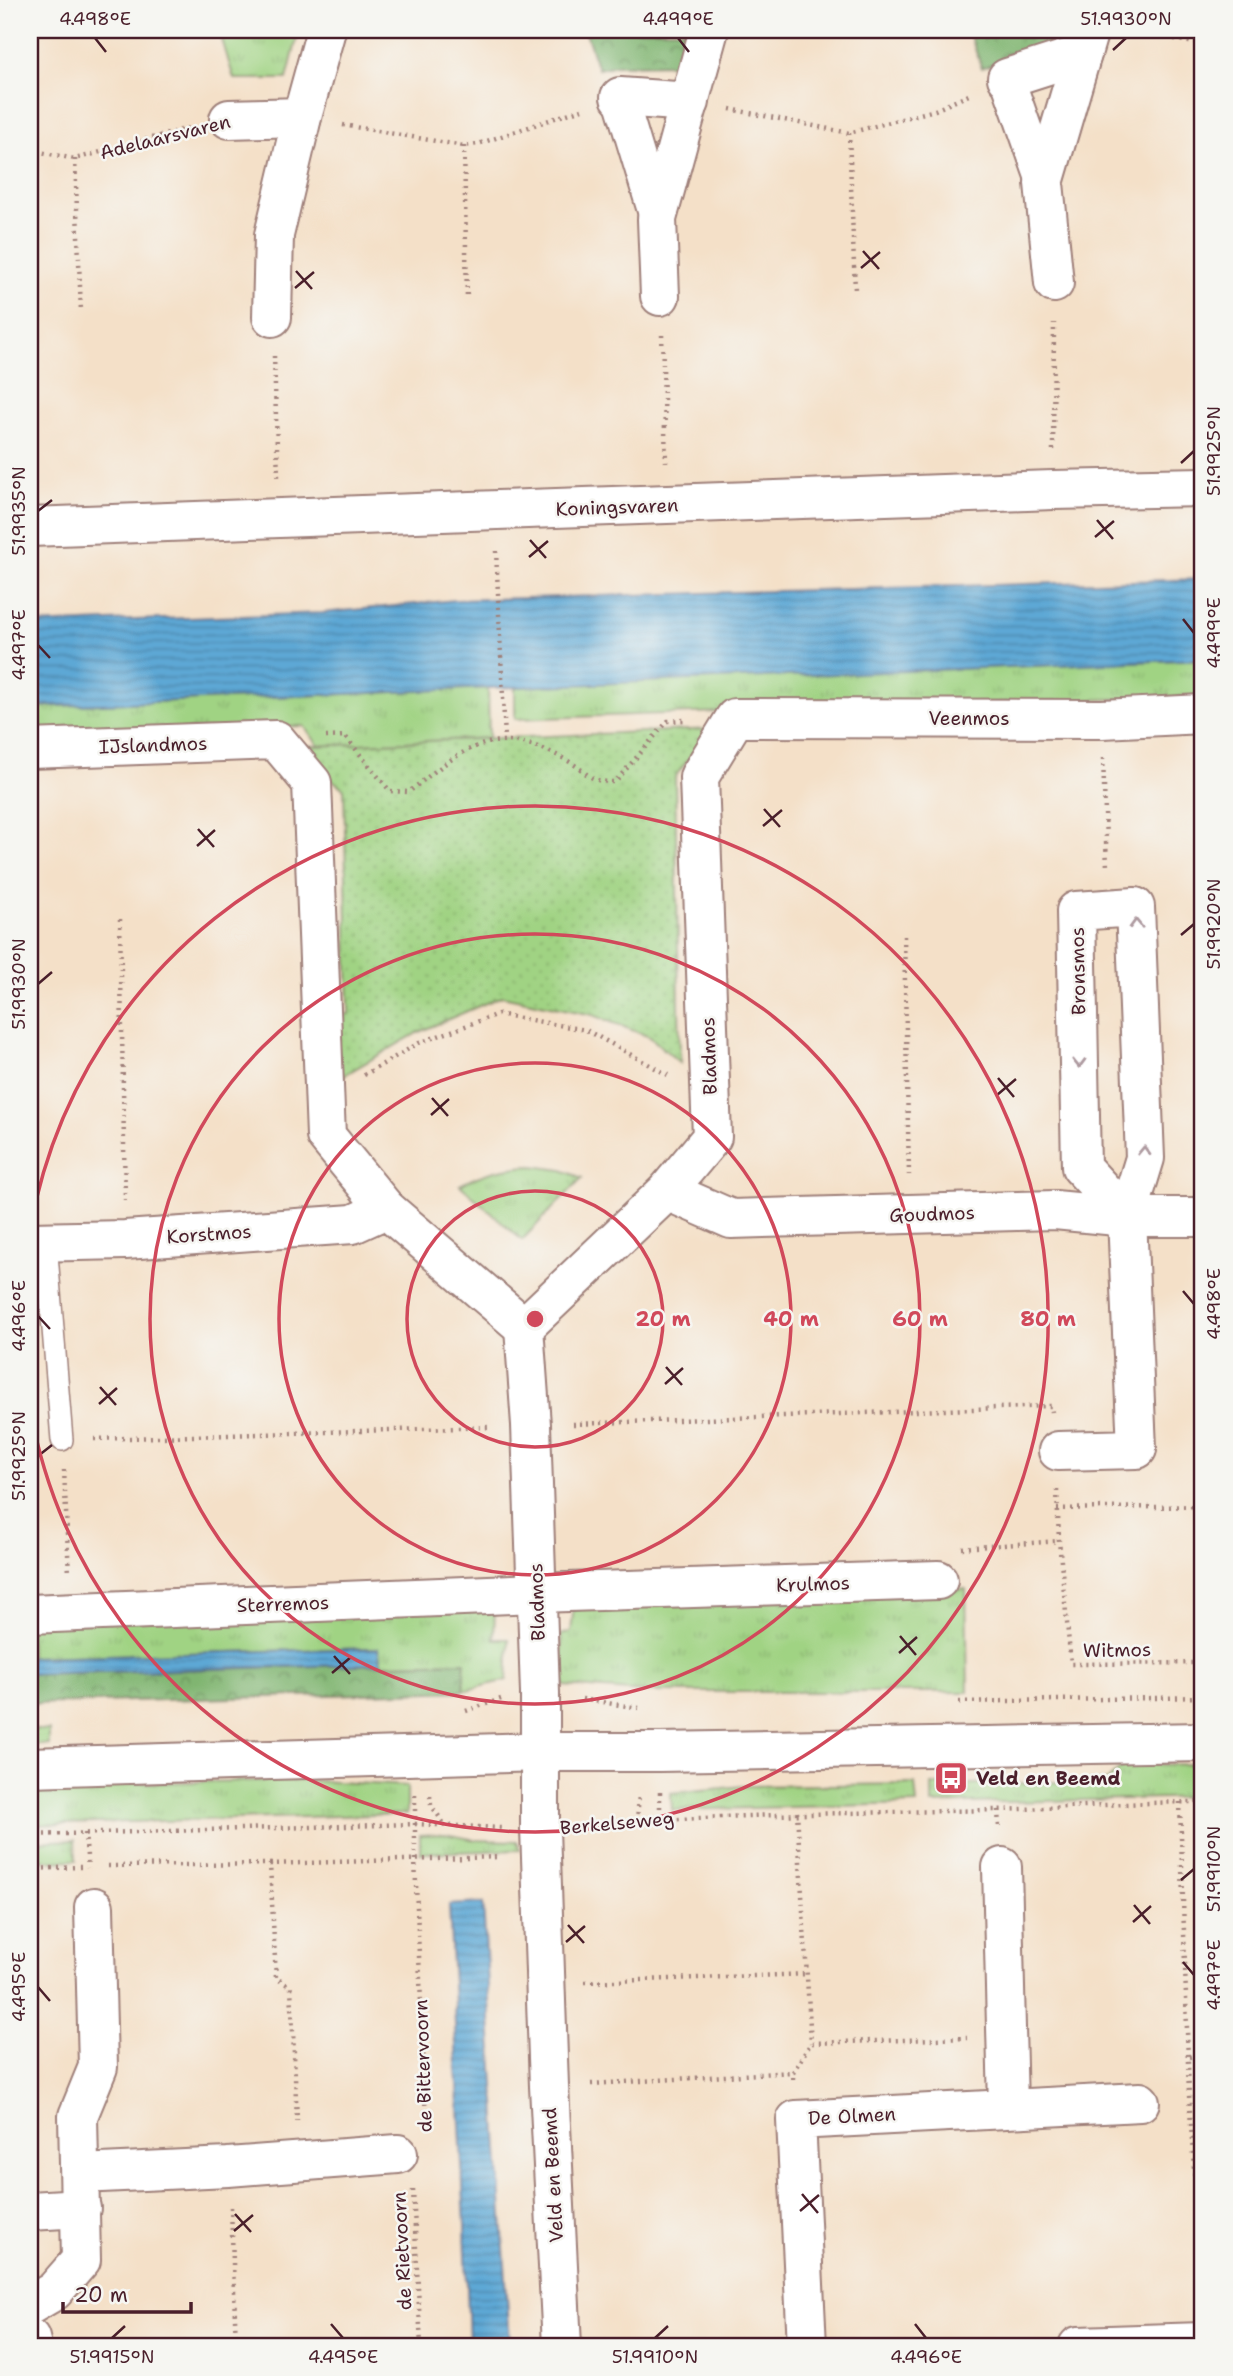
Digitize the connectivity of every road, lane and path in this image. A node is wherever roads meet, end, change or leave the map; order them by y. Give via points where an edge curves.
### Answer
1 (326, 30) edge
2 (709, 30) edge
3 (1133, 30) edge
4 (1086, 42) edge
5 (1203, 45) edge
6 (1007, 78) junction
7 (620, 97) junction
8 (690, 102) junction
9 (302, 117) junction
10 (229, 119) joint
11 (849, 133) junction
12 (464, 146) junction
13 (30, 150) edge
14 (75, 159) junction
15 (1044, 183) junction
16 (657, 219) junction
17 (1054, 283) joint
18 (855, 291) dead end
19 (660, 296) joint
20 (467, 300) dead end
21 (81, 312) dead end
22 (272, 317) joint
23 (1203, 487) edge
24 (1053, 489) junction
25 (667, 505) junction
26 (280, 520) junction
27 (30, 527) edge
28 (497, 574) dead end
29 (1203, 714) edge
30 (735, 718) junction
31 (1102, 719) junction
32 (505, 739) junction
33 (276, 740) junction
34 (30, 749) edge
35 (1108, 907) junction
36 (120, 919) dead end
37 (904, 936) dead end
38 (324, 1098) junction
39 (710, 1098) junction
40 (667, 1191) junction
41 (386, 1209) junction
42 (910, 1214) junction
43 (1127, 1217) junction
44 (1203, 1217) edge
45 (125, 1240) junction
46 (38, 1242) edge
47 (523, 1326) junction
48 (62, 1440) joint
49 (1058, 1451) dead end
50 (1203, 1506) edge
51 (1057, 1509) dead end
52 (938, 1580) joint
53 (537, 1593) junction
54 (71, 1613) junction
55 (30, 1614) edge
56 (1203, 1663) edge
57 (1203, 1742) edge
58 (539, 1752) junction
59 (415, 1755) junction
60 (30, 1767) edge
61 (1180, 1802) junction
62 (1203, 1802) edge
63 (797, 1812) junction
64 (415, 1824) junction
65 (30, 1835) edge
66 (540, 1843) junction
67 (415, 1860) junction
68 (270, 1864) junction
69 (1002, 1867) dead end
70 (30, 1869) edge
71 (94, 1907) dead end
72 (808, 1974) junction
73 (545, 1983) junction
74 (1007, 2037) junction
75 (811, 2043) junction
76 (1203, 2055) edge
77 (1189, 2057) junction
78 (793, 2073) junction
79 (549, 2086) junction
80 (1140, 2102) dead end
81 (1008, 2107) junction
82 (796, 2120) junction
83 (405, 2154) junction
84 (298, 2160) junction
85 (228, 2167) junction
86 (80, 2191) junction
87 (30, 2211) edge
88 (1202, 2263) edge
89 (1203, 2304) edge
90 (30, 2305) edge
91 (30, 2338) edge
92 (1203, 2342) edge
93 (32, 2346) edge
94 (236, 2346) edge
95 (421, 2346) edge
96 (562, 2346) edge
97 (807, 2346) edge
98 (1078, 2346) edge

1 - 9 street
2 - 8 street
3 - 5 path
4 - 6 street
4 - 15 street
6 - 11 path via 935,110
6 - 15 street
7 - 8 street
7 - 12 path
7 - 16 street
8 - 11 path
8 - 16 street
9 - 10 street, Adelaarsvaren
9 - 12 path
9 - 22 street via 274,235
10 - 14 path, Adelaarsvaren
11 - 18 path
12 - 20 path
13 - 14 path, Adelaarsvaren
14 - 21 path
15 - 17 street
16 - 19 street
17 - 24 path
19 - 25 path
22 - 26 path
23 - 24 street, Koningsvaren
24 - 25 street, Koningsvaren
25 - 26 street, Koningsvaren
26 - 27 street, Koningsvaren
28 - 32 path
29 - 31 street, Veenmos
30 - 31 street, Veenmos
30 - 32 path via 668,721 615,782 597,782 569,761
30 - 39 street, Bladmos via 699,777
31 - 35 path
32 - 33 path via 473,747 409,792 390,791 345,736
33 - 34 street, IJslandmos
33 - 38 street via 312,783
43 -> 35 street, Bronsmos via 1145,1158 1135,907
35 -> 43 street, Bronsmos via 1076,911 1081,1167
36 - 45 path
37 - 42 path
38 - 39 path via 419,1043 498,1014 586,1030
38 - 41 street via 326,1136
39 - 40 street, Bladmos via 712,1137
40 - 42 street, Goudmos via 731,1219
40 - 47 street, Bladmos
41 - 45 street, Korstmos via 352,1224
41 - 47 street
42 - 43 street, Goudmos via 1055,1210
43 - 44 street, Goudmos
43 - 49 street, Bronsmos via 1137,1449
45 - 46 street, Korstmos
46 - 48 lane
47 - 53 street, Bladmos
48 - 54 path
50 - 51 path
52 - 53 street, Krulmos
52 - 56 path, Witmos via 940,1550 1059,1541 1071,1664
53 - 54 street, Sterremos
53 - 58 street, Bladmos
54 - 55 street, Sterremos
57 - 58 street
58 - 59 street
58 - 66 street, Veld en Beemd
59 - 60 street
59 - 64 path, de Bittervoorn
61 - 62 path, Berkelseweg
61 - 63 path, Berkelseweg
61 - 77 path
63 - 66 path, Berkelseweg via 660,1819
63 - 72 path
64 - 65 path, Berkelseweg
64 - 66 path, Berkelseweg
64 - 67 path, de Bittervoorn
66 - 67 path
66 - 73 street, Veld en Beemd
67 - 68 path
67 - 83 path, de Bittervoorn via 427,2154
68 - 70 path
68 - 84 path via 276,1978 291,1987
69 - 74 street
71 - 86 street via 98,2067 78,2116
72 - 73 path
72 - 75 path
73 - 79 street, Veld en Beemd
74 - 75 path
74 - 81 street
75 - 78 path
76 - 77 path
77 - 88 path
78 - 79 path
78 - 82 path
79 - 96 street, Veld en Beemd
80 - 81 street, De Olmen
81 - 82 street, De Olmen
82 - 97 street, De Olmen
83 - 84 street, de Bittervoorn
83 - 95 path, de Rietvoorn
84 - 85 street, de Bittervoorn
85 - 86 street, de Bittervoorn
85 - 94 path
86 - 87 street, de Bittervoorn
86 - 90 street via 81,2260 54,2291
88 - 89 path
91 - 93 street
92 - 98 street

